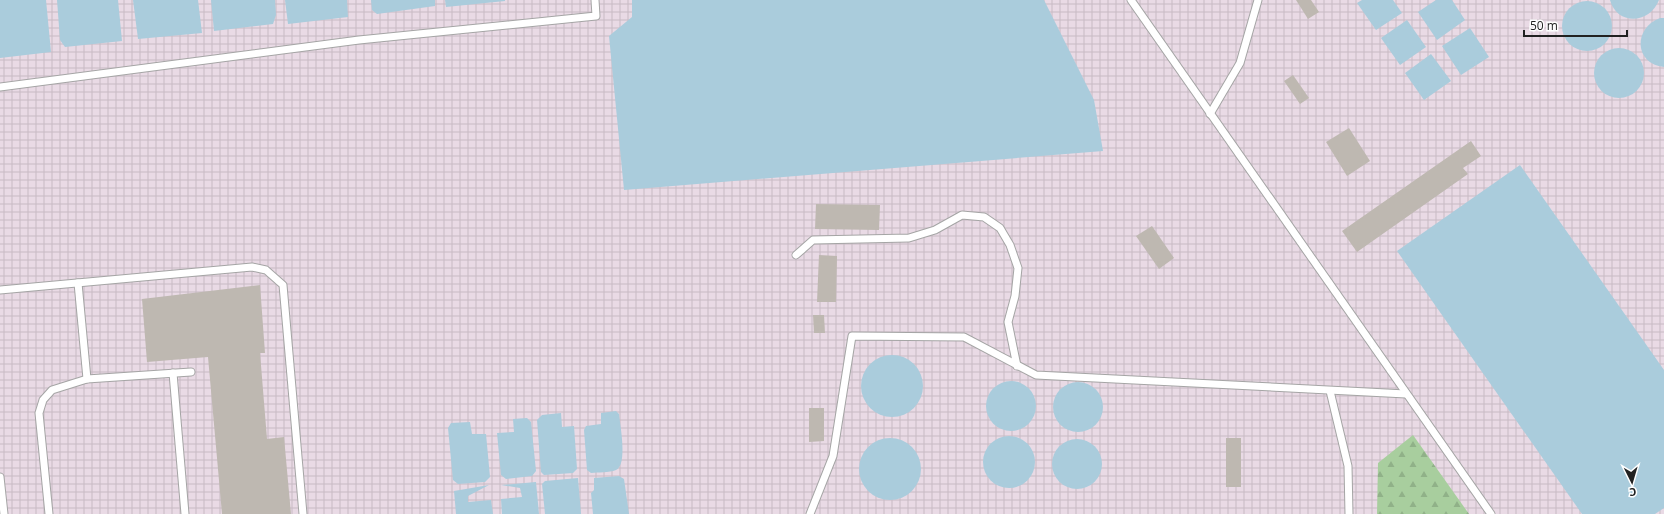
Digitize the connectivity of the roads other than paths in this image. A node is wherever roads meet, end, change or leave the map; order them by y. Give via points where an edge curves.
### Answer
1 (595, 0) edge
2 (1131, 0) edge
3 (1258, 0) edge
4 (0, 87) edge
5 (1210, 114) junction
6 (796, 255) dead end
7 (78, 283) junction
8 (0, 290) edge
9 (1017, 366) junction
10 (191, 372) dead end
11 (173, 373) junction
12 (87, 379) junction
13 (1330, 391) junction
14 (1406, 394) junction
15 (0, 477) edge
16 (4, 514) edge
17 (49, 514) edge
18 (185, 514) edge
19 (303, 514) edge
20 (810, 514) edge
21 (1349, 514) edge
22 (1491, 514) edge

1 - 4 lane via 596,16 359,40
2 - 5 lane
3 - 5 lane via 1240,63
5 - 14 lane
6 - 9 lane via 813,240 909,238 935,230 962,215 984,217 1000,228 1010,245 1018,268 1015,296 1008,322
7 - 8 lane
7 - 12 lane
7 - 19 lane via 252,267 266,270 276,277 283,285
9 - 13 lane via 1036,376
9 - 20 lane via 964,337 852,336 833,456
10 - 11 lane
11 - 12 lane
11 - 18 lane
12 - 17 lane via 52,390 43,400 39,413
13 - 14 lane
13 - 21 lane via 1348,466
14 - 22 lane
15 - 16 lane

